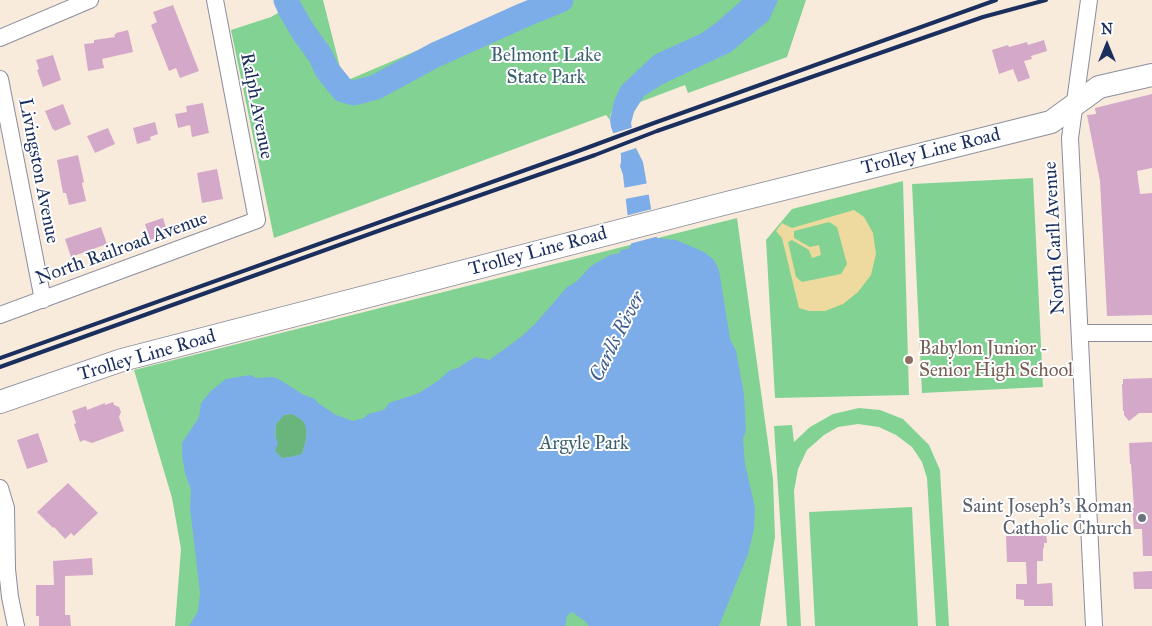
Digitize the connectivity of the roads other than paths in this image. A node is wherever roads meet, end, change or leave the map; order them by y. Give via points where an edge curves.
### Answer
1 (90, 0) edge
2 (215, 0) edge
3 (1089, 0) edge
4 (0, 38) edge
5 (1152, 75) edge
6 (0, 79) edge
7 (1074, 104) junction
8 (257, 220) joint
9 (43, 300) junction
10 (0, 315) edge
11 (1152, 332) edge
12 (1080, 333) junction
13 (0, 402) edge
14 (0, 488) edge
15 (16, 626) edge
16 (1094, 626) edge

1 - 4 street
2 - 8 street, Ralph Avenue
3 - 7 street, North Carll Avenue
5 - 7 main road, Trolley Line Road via 1099,87
6 - 9 street, Livingston Avenue
7 - 12 street, North Carll Avenue via 1070,138
7 - 13 main road, Trolley Line Road via 1052,122 122,360
8 - 9 street, North Railroad Avenue
9 - 10 street, North Railroad Avenue
11 - 12 street
12 - 16 street, North Carll Avenue
14 - 15 street via 6,508 6,569

